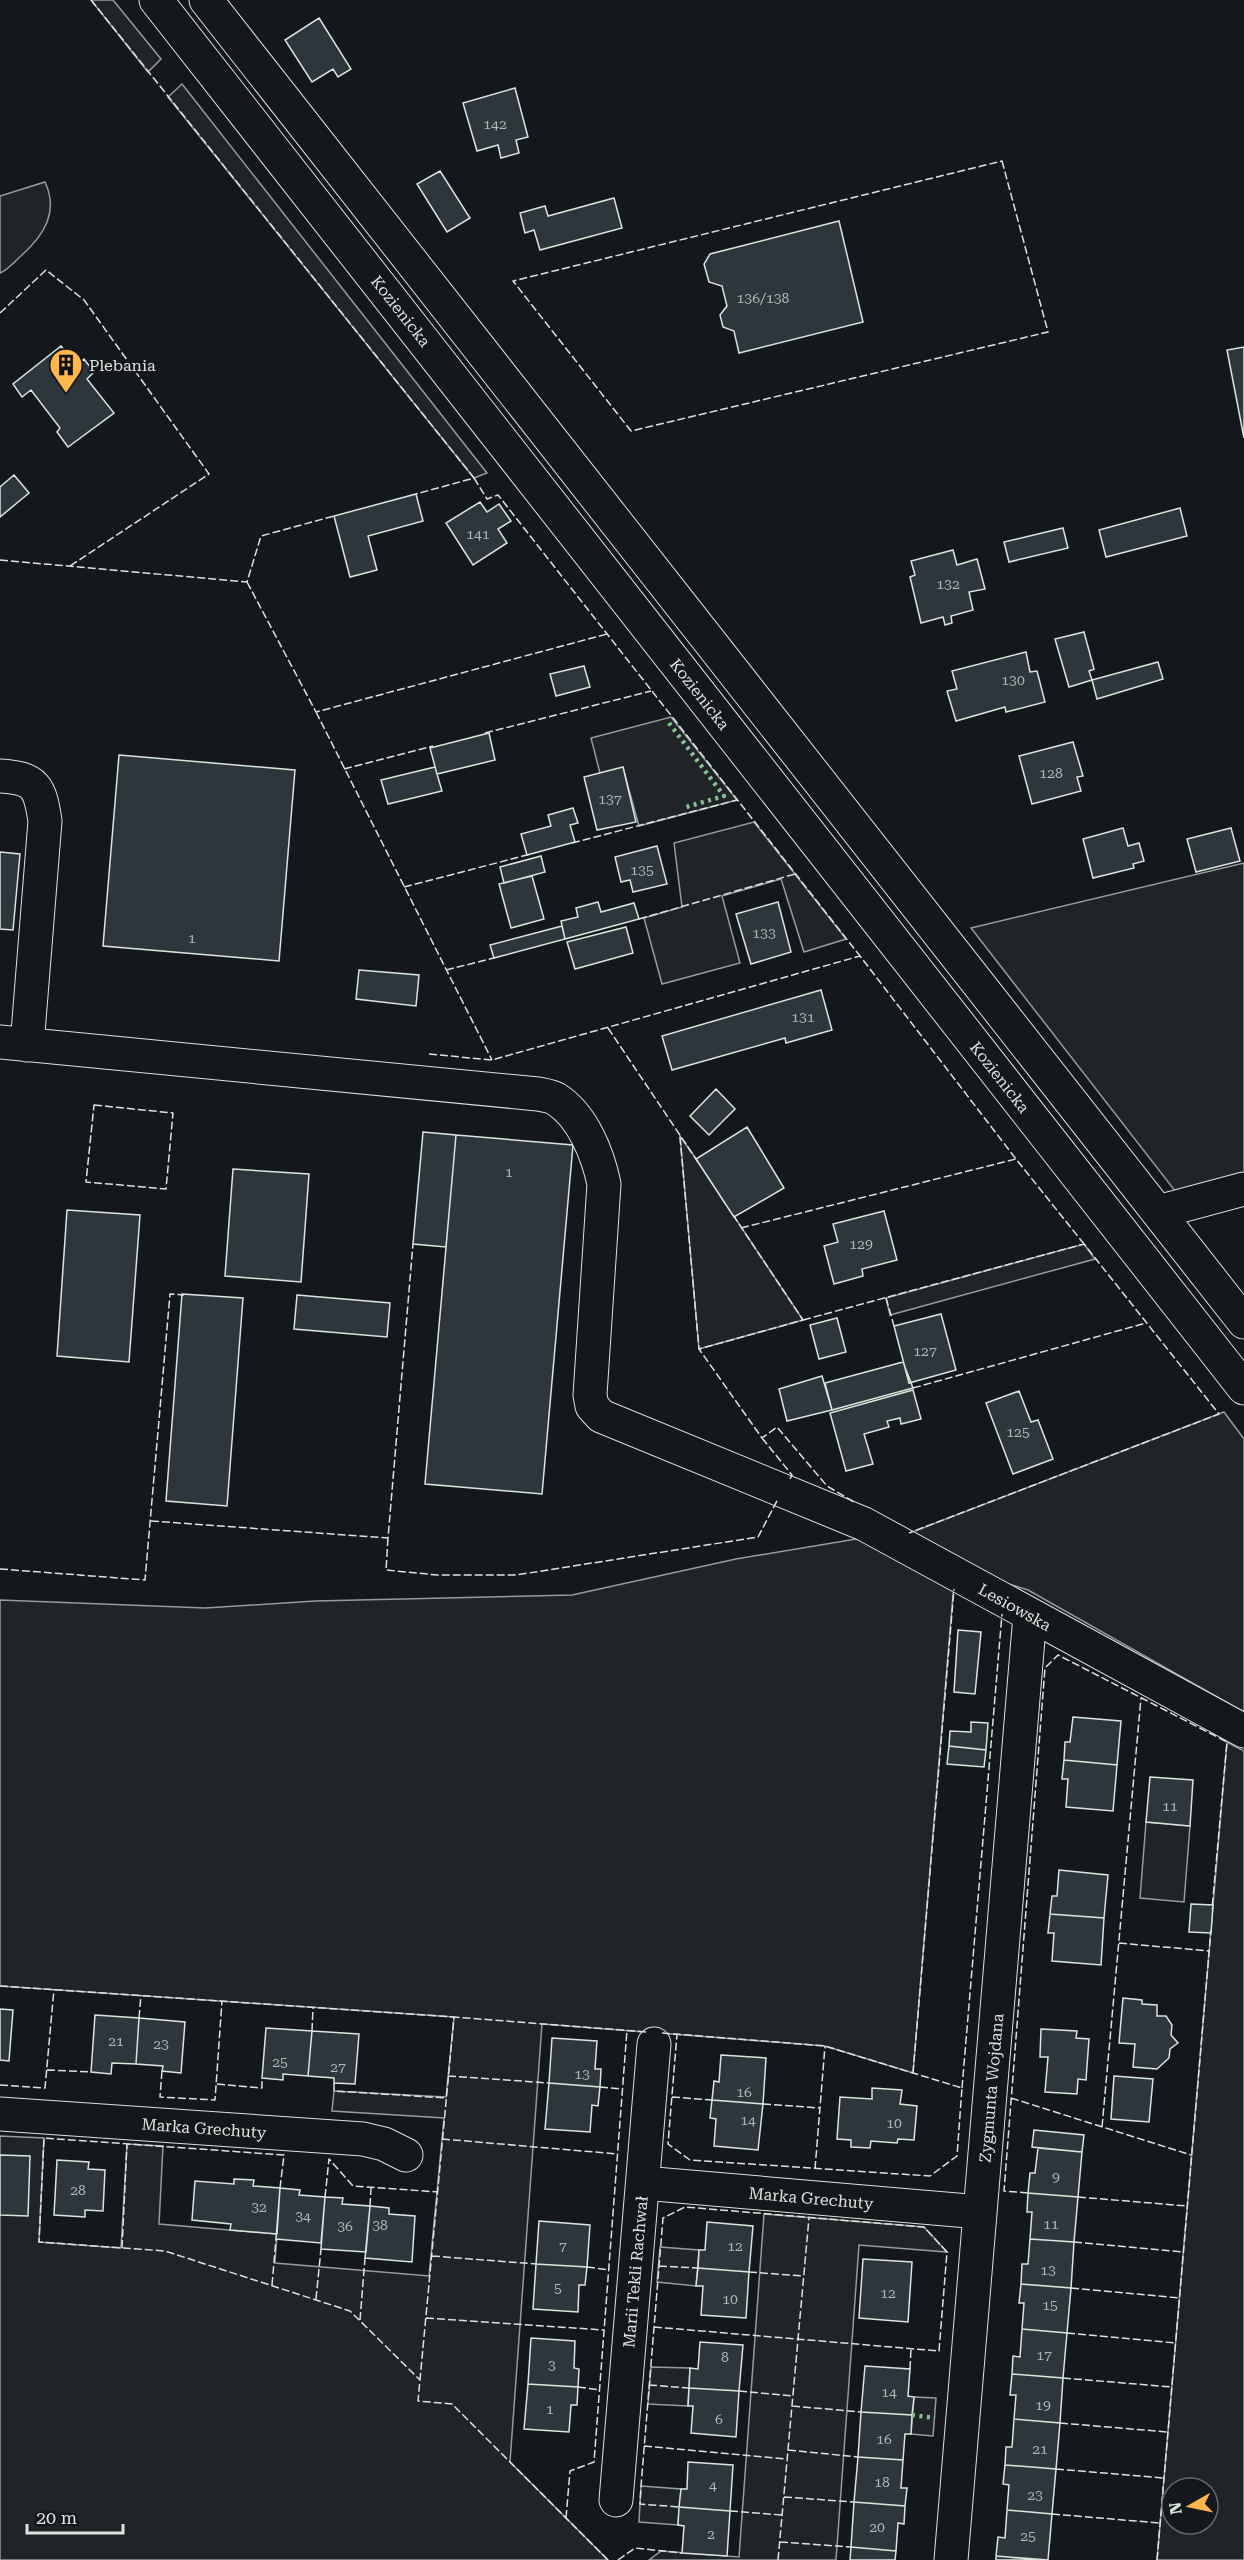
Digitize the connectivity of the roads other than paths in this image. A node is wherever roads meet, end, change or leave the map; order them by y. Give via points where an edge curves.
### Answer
1 (156, 0) edge
2 (206, 0) edge
3 (0, 776) edge
4 (14, 1043) edge
5 (1244, 1189) edge
6 (1158, 1212) junction
7 (1244, 1322) edge
8 (1244, 1388) edge
9 (1030, 1615) junction
10 (1244, 1731) edge
11 (654, 2044) dead end
12 (0, 2114) edge
13 (406, 2155) dead end
14 (643, 2183) junction
15 (980, 2212) junction
16 (616, 2500) dead end
17 (951, 2560) edge

1 - 8 main road, Kozienicka
2 - 6 main road
3 - 4 main road via 35,784 45,821
4 - 9 main road, Lesiowska via 517,1092 555,1099 572,1115 597,1155 604,1184 591,1406 601,1416 864,1524
5 - 6 main road
6 - 7 main road
9 - 10 main road, Lesiowska
9 - 15 main road, Zygmunta Wojdana
11 - 14 main road, Marii Tekli Rachwał
12 - 13 main road, Marka Grechuty via 363,2139
14 - 15 main road, Marka Grechuty
14 - 16 main road, Marii Tekli Rachwał
15 - 17 main road, Zygmunta Wojdana

